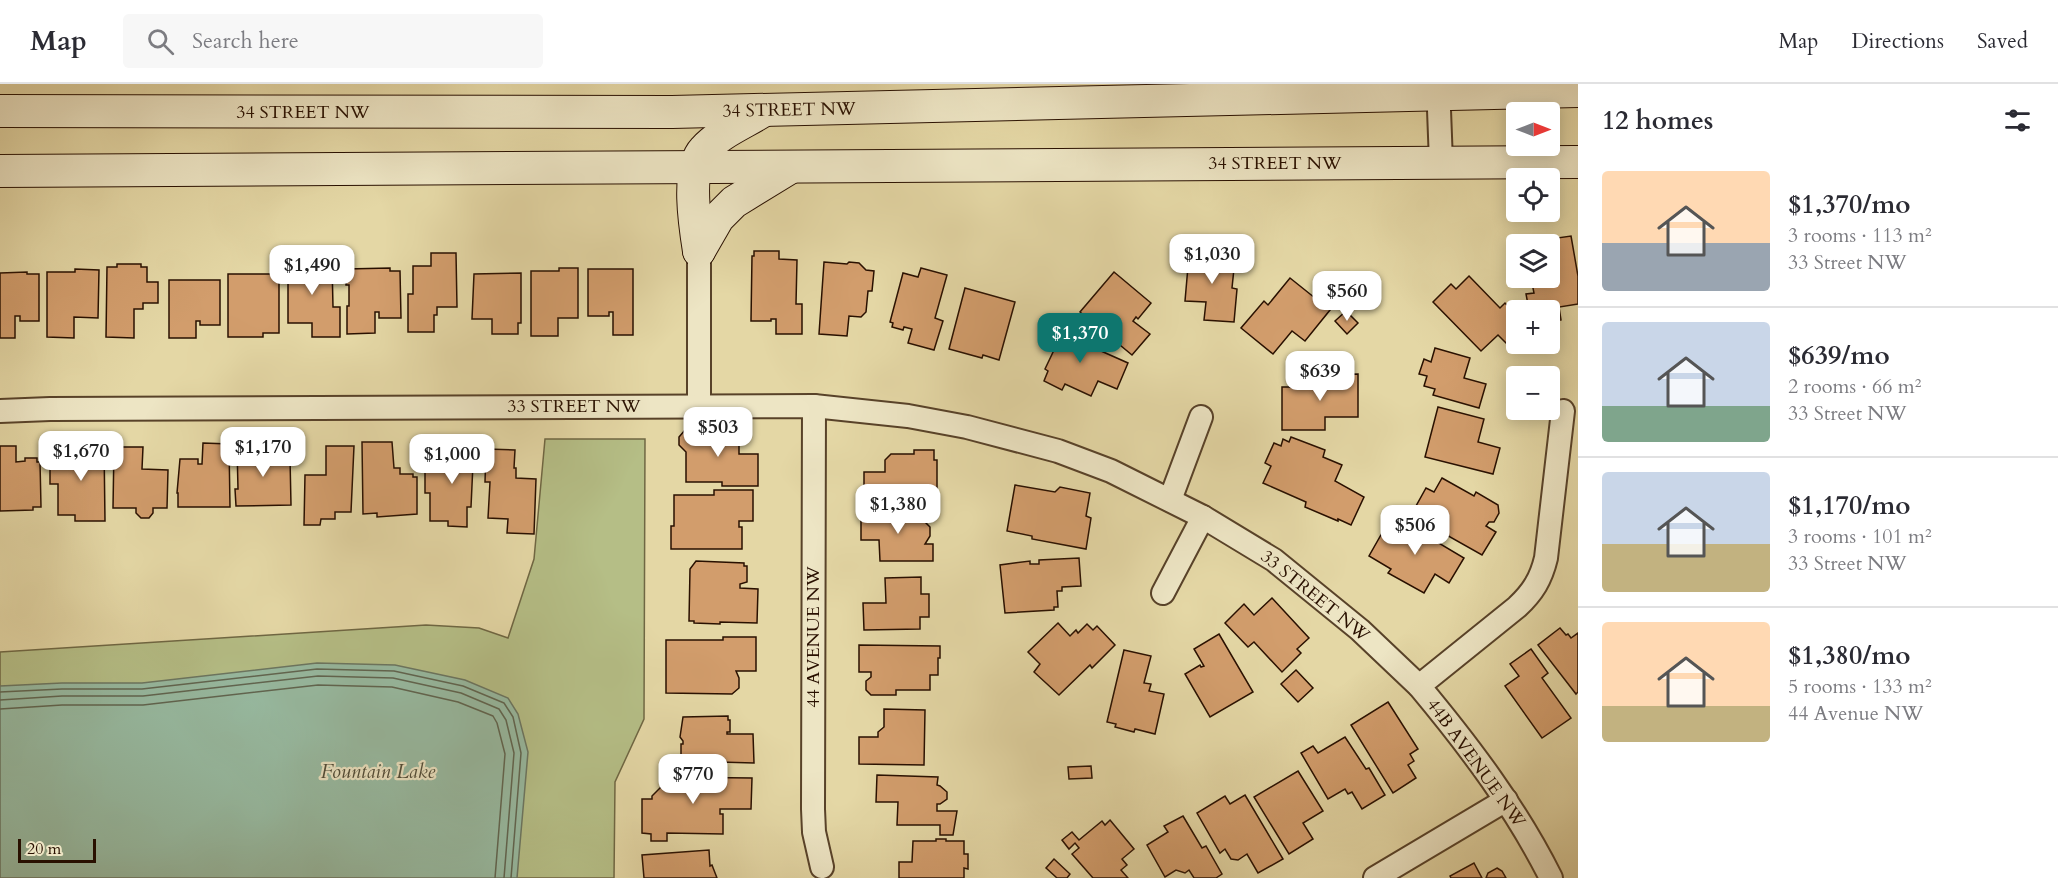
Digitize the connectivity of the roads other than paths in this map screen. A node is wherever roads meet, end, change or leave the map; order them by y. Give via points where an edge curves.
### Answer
1 (1438, 89) edge
2 (1578, 91) edge
3 (764, 110) junction
4 (0, 111) edge
5 (1441, 162) junction
6 (1578, 162) edge
7 (793, 165) junction
8 (695, 168) junction
9 (0, 171) edge
10 (699, 251) junction
11 (699, 405) junction
12 (814, 406) junction
13 (0, 411) edge
14 (1563, 411) dead end
15 (1201, 417) dead end
16 (1170, 500) junction
17 (1203, 517) junction
18 (1163, 593) dead end
19 (1419, 686) junction
20 (1506, 800) junction
21 (822, 867) dead end
22 (1375, 878) edge
23 (1551, 878) edge

1 - 2 main road, 34 STREET NW
1 - 3 main road, 34 STREET NW
1 - 5 street
3 - 4 main road, 34 STREET NW
3 - 8 main road via 702,151
5 - 6 main road, 34 STREET NW
5 - 7 main road, 34 STREET NW
7 - 8 main road, 34 STREET NW
7 - 10 main road via 734,202 718,218
8 - 9 main road, 34 STREET NW
8 - 10 main road
10 - 11 street
11 - 12 street, 33 STREET NW
11 - 13 street, 33 STREET NW
12 - 16 street, 33 STREET NW via 908,416 1006,437 1111,471
12 - 21 street, 44 AVENUE NW via 813,809
14 - 19 street, 44B AVENUE NW via 1541,577 1517,607
15 - 16 street
16 - 17 street, 33 STREET NW
17 - 18 street
17 - 19 street, 33 STREET NW via 1274,560 1314,591
19 - 20 street, 44B AVENUE NW via 1464,740
20 - 22 street
20 - 23 street, 44B AVENUE NW

